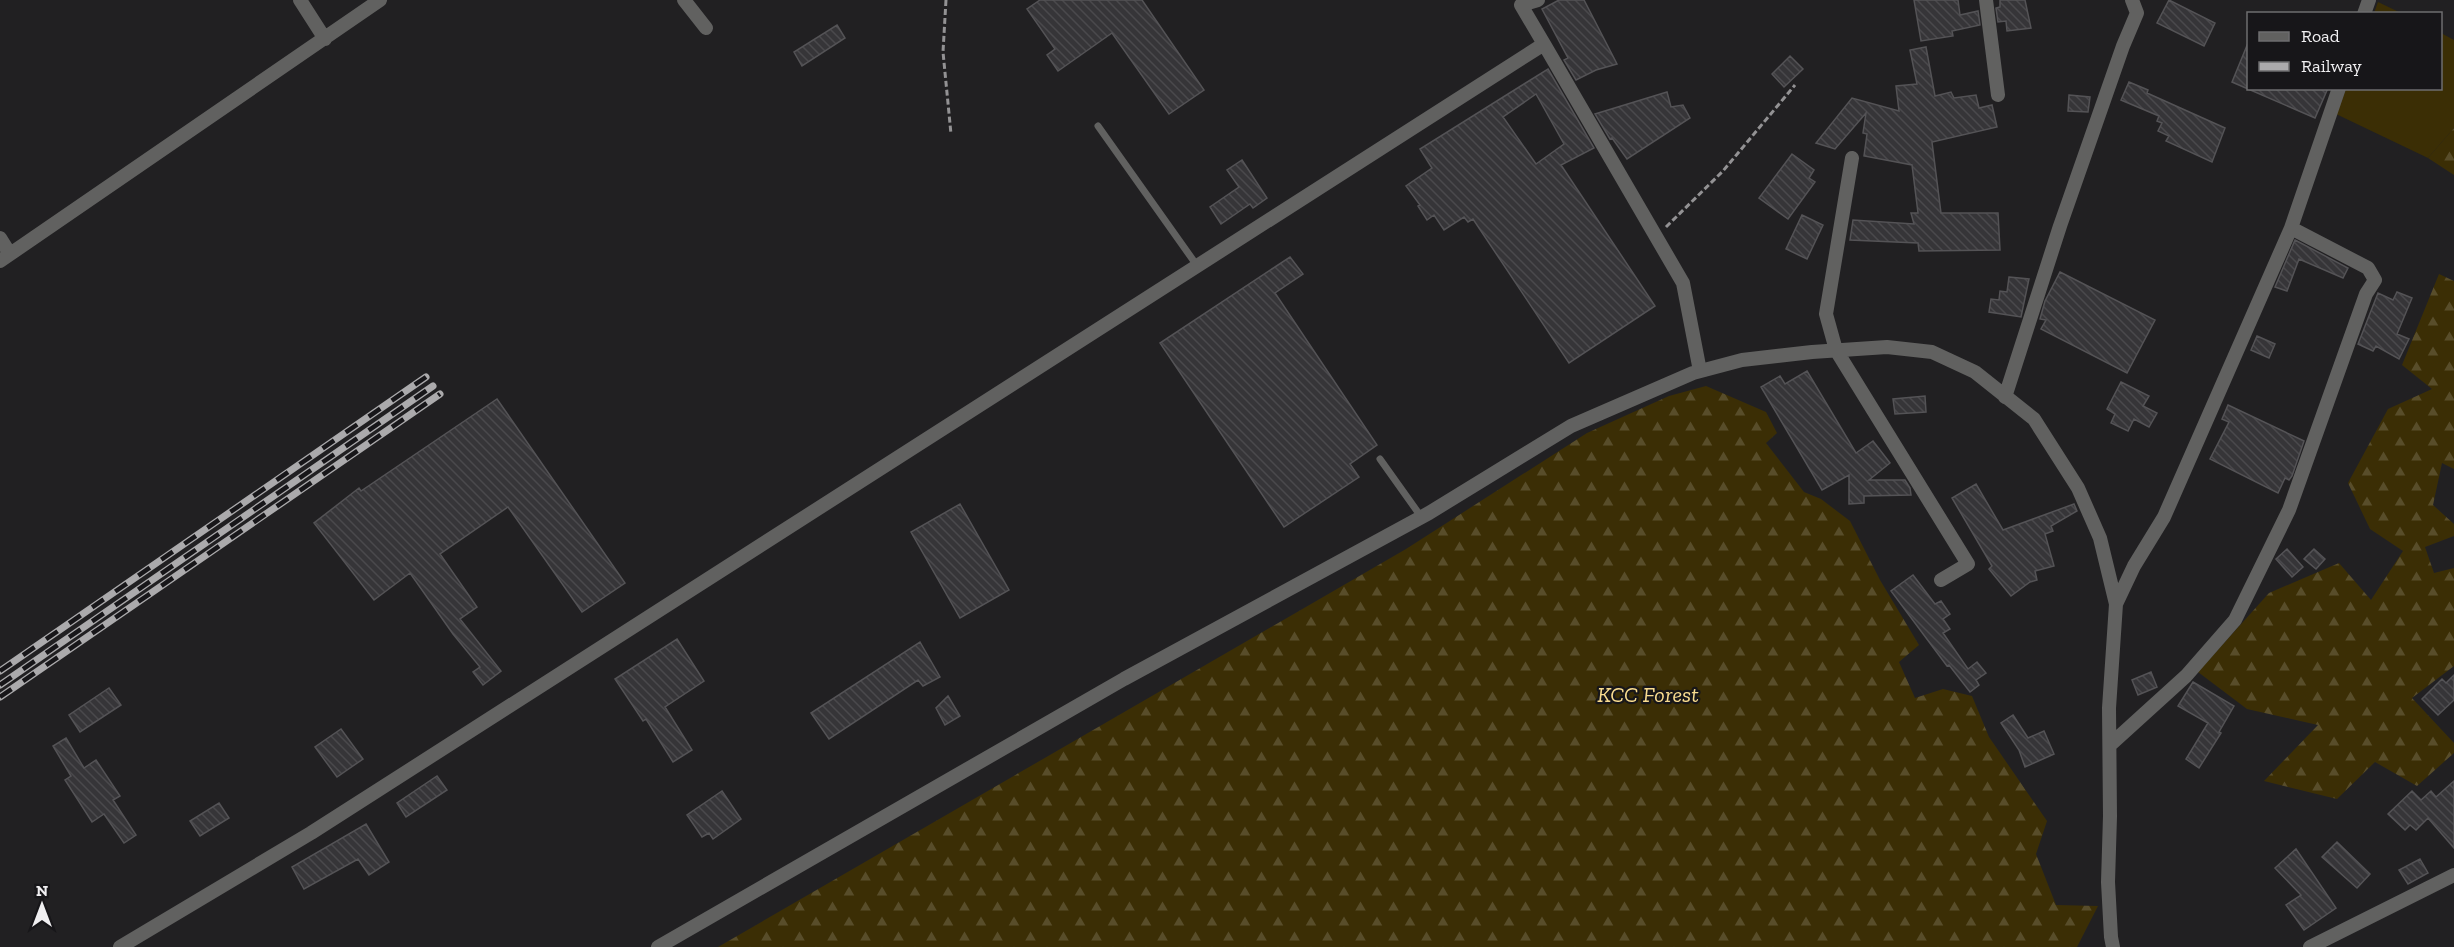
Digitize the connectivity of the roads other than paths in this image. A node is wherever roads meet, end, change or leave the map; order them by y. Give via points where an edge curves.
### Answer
1 (300, 0) edge
2 (380, 0) edge
3 (684, 0) edge
4 (1538, 0) edge
5 (1986, 0) edge
6 (2132, 0) edge
7 (706, 28) dead end
8 (325, 39) junction
9 (1545, 44) junction
10 (2337, 90) edge
11 (1998, 96) dead end
12 (1098, 126) dead end
13 (1852, 158) dead end
14 (2291, 228) junction
15 (0, 238) edge
16 (5, 257) edge
17 (1198, 267) junction
18 (1836, 350) junction
19 (1700, 371) junction
20 (2005, 397) junction
21 (1380, 459) dead end
22 (1422, 518) junction
23 (1941, 580) dead end
24 (2116, 604) junction
25 (2110, 745) junction
26 (2454, 875) edge
27 (120, 947) edge
28 (658, 947) edge
29 (2114, 947) edge
30 (2310, 947) edge

1 - 8 street
2 - 8 street
3 - 7 street
4 - 9 street via 1521,5
5 - 11 street
6 - 20 street via 2137,13 2060,226
8 - 16 street
9 - 17 street
9 - 19 street via 1683,283
10 - 14 street
12 - 17 lane
13 - 18 street via 1826,314
14 - 24 street via 2164,517
14 - 25 street via 2368,268 2375,280 2366,294 2289,510 2235,620 2186,676
15 - 16 street
17 - 27 street via 321,827
18 - 19 street via 1742,360
18 - 20 street via 1887,347 1932,352 1975,372
18 - 23 street via 1968,564
19 - 22 street via 1571,426
20 - 24 street via 2034,419 2078,488 2100,538
21 - 22 lane
22 - 28 street via 1124,679
24 - 25 street
25 - 29 street via 2108,882
26 - 30 street

